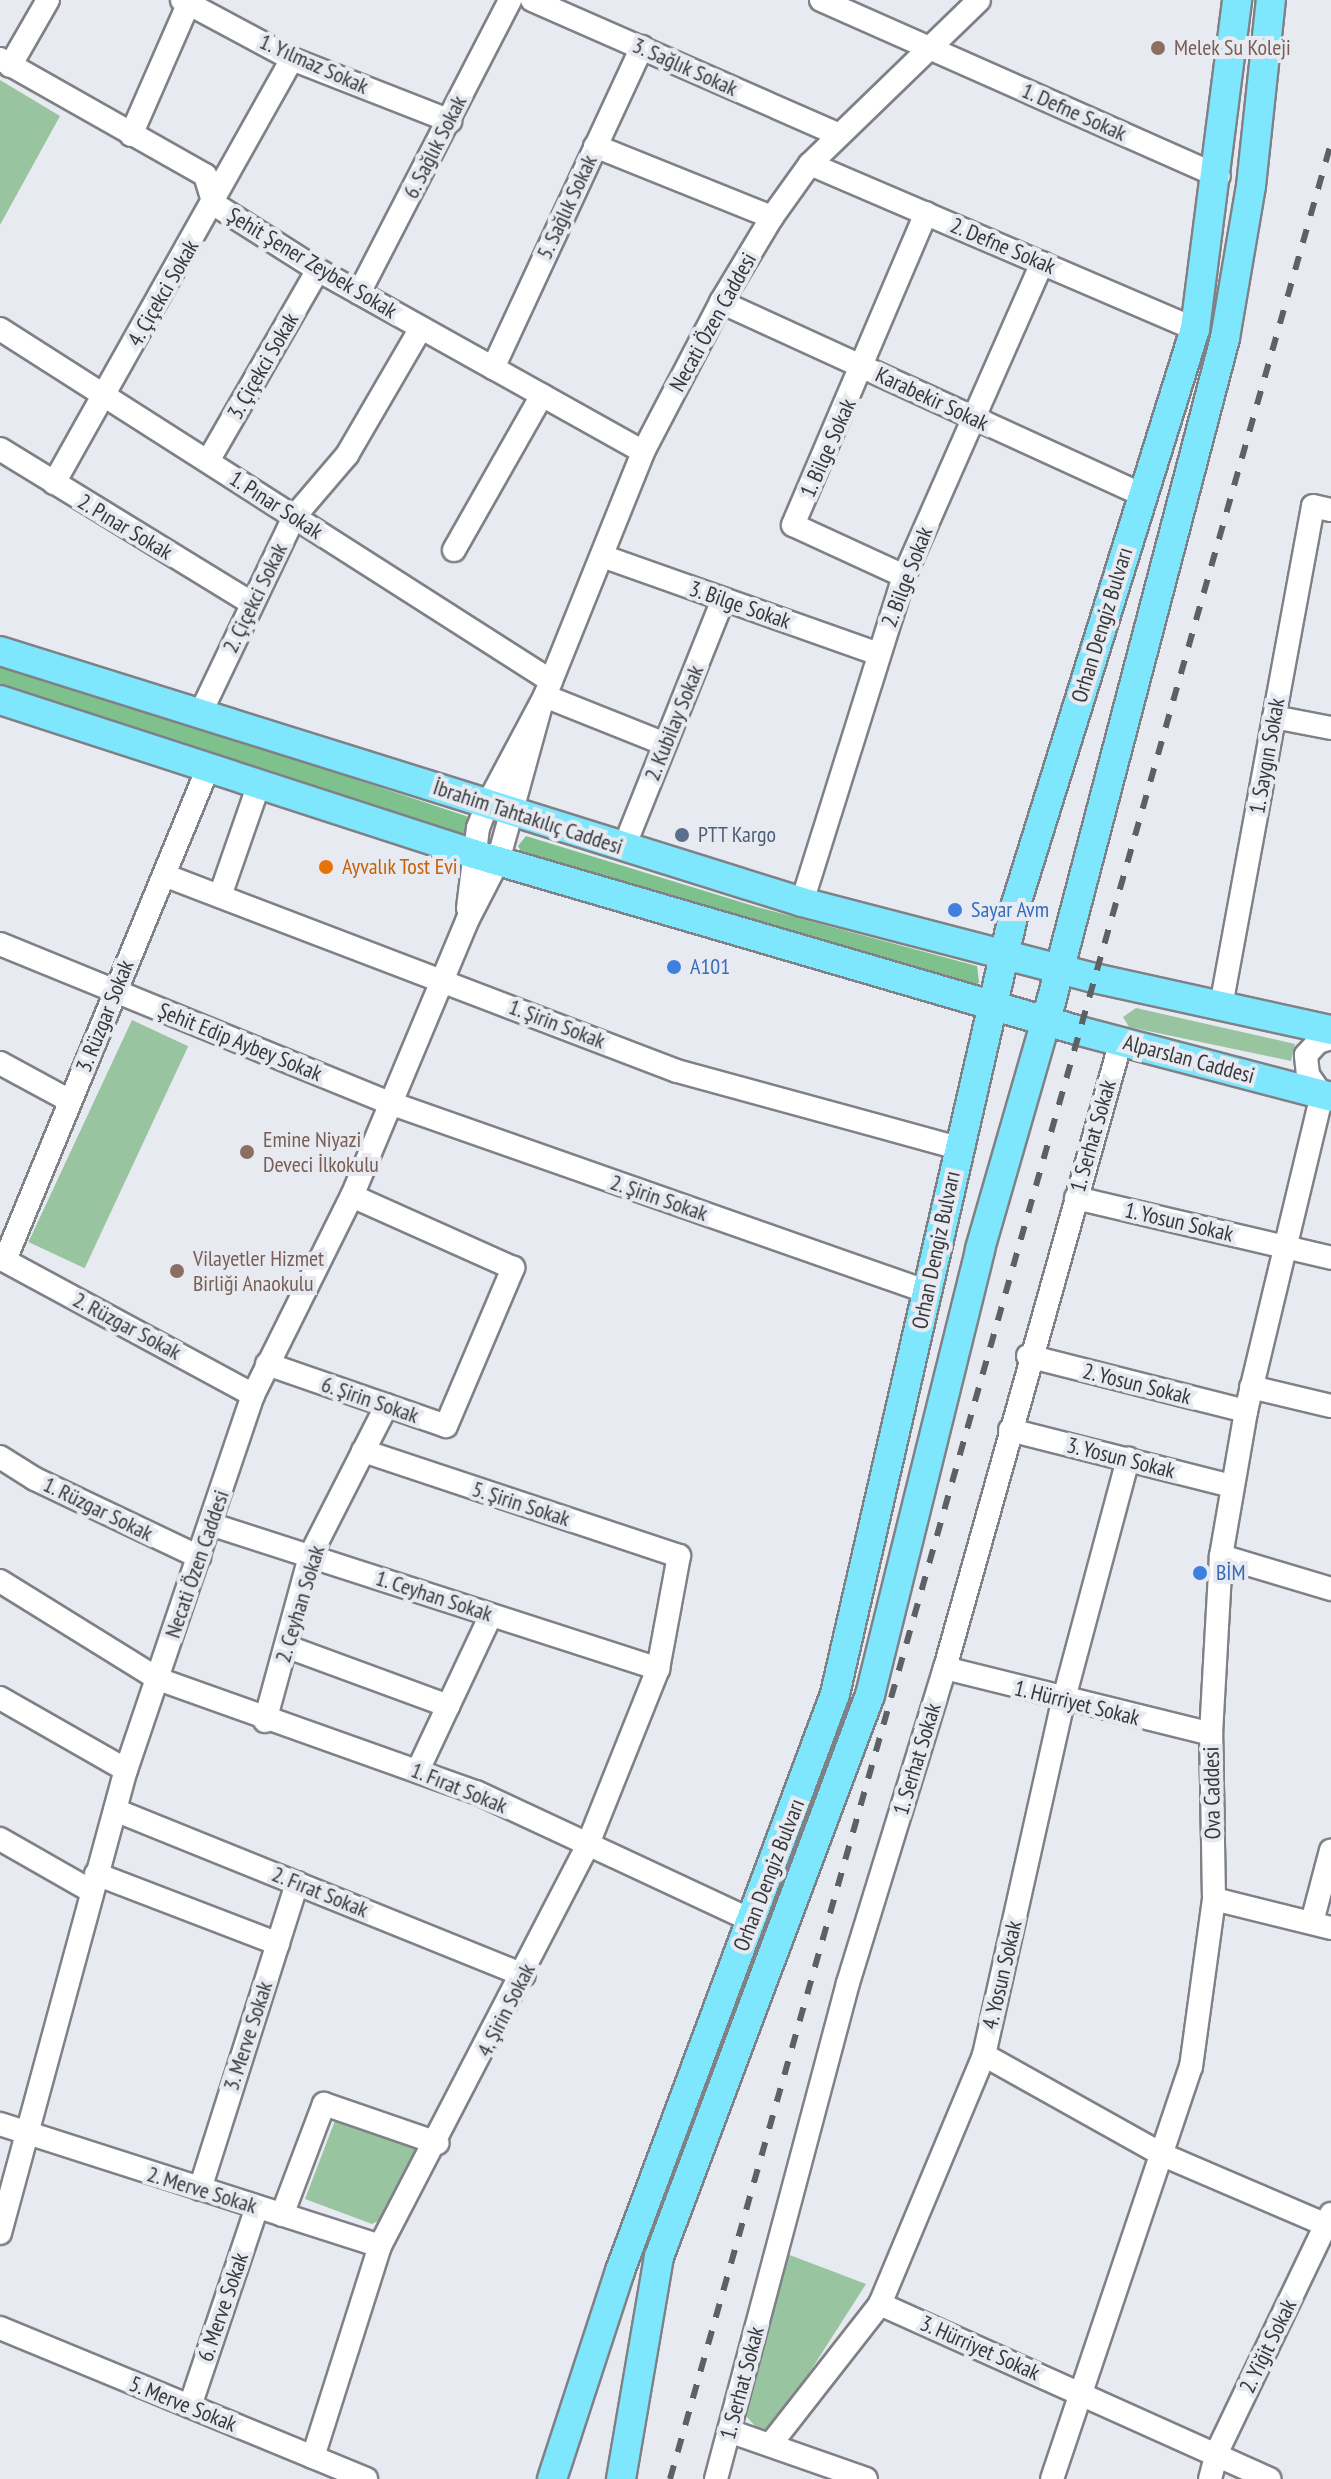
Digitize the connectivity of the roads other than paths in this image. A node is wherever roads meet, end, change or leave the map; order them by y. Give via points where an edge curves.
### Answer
1 (48, 0) edge
2 (510, 0) edge
3 (532, 0) edge
4 (821, 0) edge
5 (979, 0) edge
6 (1237, 0) edge
7 (1271, 0) edge
8 (187, 1) edge
9 (642, 47) junction
10 (929, 48) junction
11 (292, 59) junction
12 (5, 62) edge
13 (450, 121) junction
14 (837, 134) junction
15 (131, 135) junction
16 (595, 146) junction
17 (810, 164) junction
18 (1219, 176) junction
19 (214, 204) junction
20 (926, 213) junction
21 (772, 217) junction
22 (1042, 263) junction
23 (318, 270) junction
24 (359, 293) junction
25 (721, 302) junction
26 (421, 328) junction
27 (0, 329) edge
28 (1195, 329) junction
29 (493, 368) junction
30 (864, 368) junction
31 (103, 394) junction
32 (542, 395) junction
33 (973, 418) junction
34 (0, 449) edge
35 (643, 452) junction
36 (208, 461) junction
37 (54, 483) junction
38 (1142, 495) junction
39 (1322, 508) edge
40 (294, 517) junction
41 (454, 550) dead end
42 (602, 556) junction
43 (904, 576) junction
44 (723, 599) junction
45 (251, 603) junction
46 (0, 651) edge
47 (878, 654) junction
48 (546, 694) junction
49 (0, 700) edge
50 (201, 712) junction
51 (1274, 717) junction
52 (1331, 728) edge
53 (665, 744) junction
54 (208, 768) junction
55 (259, 784) junction
56 (499, 809) junction
57 (624, 847) junction
58 (486, 857) junction
59 (164, 875) junction
60 (220, 896) junction
61 (802, 902) junction
62 (0, 944) edge
63 (1004, 954) junction
64 (1060, 968) junction
65 (443, 980) junction
66 (116, 991) junction
67 (992, 1005) junction
68 (1221, 1006) junction
69 (1046, 1021) junction
70 (1331, 1030) edge
71 (1331, 1038) edge
72 (1121, 1041) junction
73 (0, 1063) edge
74 (1328, 1094) edge
75 (70, 1101) junction
76 (390, 1103) junction
77 (958, 1148) junction
78 (352, 1196) junction
79 (1076, 1198) junction
80 (1283, 1246) junction
81 (1331, 1258) edge
82 (2, 1259) edge
83 (928, 1292) junction
84 (1028, 1356) junction
85 (267, 1364) junction
86 (1251, 1387) junction
87 (253, 1395) junction
88 (387, 1405) junction
89 (1331, 1406) edge
90 (1246, 1411) junction
91 (1010, 1430) junction
92 (363, 1451) junction
93 (0, 1457) edge
94 (1128, 1459) junction
95 (1231, 1486) junction
96 (210, 1524) junction
97 (310, 1556) junction
98 (679, 1556) joint
99 (1221, 1556) junction
100 (199, 1557) junction
101 (0, 1581) edge
102 (1331, 1589) edge
103 (491, 1615) junction
104 (288, 1647) junction
105 (945, 1668) junction
106 (658, 1669) junction
107 (158, 1679) junction
108 (0, 1698) edge
109 (1063, 1702) junction
110 (448, 1706) junction
111 (265, 1721) junction
112 (1211, 1734) junction
113 (126, 1770) junction
114 (418, 1770) junction
115 (115, 1810) junction
116 (0, 1839) edge
117 (588, 1844) junction
118 (1331, 1850) edge
119 (94, 1882) junction
120 (297, 1883) junction
121 (1214, 1899) junction
122 (751, 1920) junction
123 (1321, 1925) edge
124 (278, 1944) junction
125 (524, 1975) junction
126 (984, 2055) junction
127 (0, 2124) edge
128 (24, 2135) junction
129 (437, 2143) junction
130 (1163, 2155) junction
131 (200, 2189) junction
132 (257, 2207) junction
133 (282, 2215) junction
134 (1329, 2222) edge
135 (0, 2233) edge
136 (380, 2246) junction
137 (880, 2304) junction
138 (0, 2328) edge
139 (1081, 2393) junction
140 (190, 2406) junction
141 (729, 2431) junction
142 (770, 2445) junction
143 (1217, 2452) junction
144 (313, 2457) junction
145 (366, 2479) edge
146 (552, 2479) edge
147 (621, 2479) edge
148 (716, 2479) edge
149 (866, 2479) edge
150 (1052, 2479) edge
151 (1210, 2479) edge
152 (1269, 2479) edge

1 - 12 street
2 - 13 street, 6. Sağlık Sokak
3 - 9 street, 3. Sağlık Sokak
4 - 10 street, 1. Defne Sokak
5 - 10 street, Necati Özen Caddesi
6 - 18 main road, Orhan Dengiz Bulvarı
7 - 64 main road, Orhan Dengiz Bulvarı via 1251,186 1225,338
8 - 11 street, 1. Yılmaz Sokak
8 - 15 street
9 - 14 street, 3. Sağlık Sokak
9 - 16 street, 5. Sağlık Sokak
10 - 14 street, Necati Özen Caddesi
10 - 18 street, 1. Defne Sokak
11 - 13 street, 1. Yılmaz Sokak
11 - 19 street, 4. Çiçekci Sokak
12 - 15 street, Şehit Şener Zeybek Sokak
13 - 24 street, 6. Sağlık Sokak
14 - 17 street, Necati Özen Caddesi
15 - 19 street, Şehit Şener Zeybek Sokak via 205,175
16 - 21 street
16 - 29 street, 5. Sağlık Sokak
17 - 20 street, 2. Defne Sokak
17 - 21 street, Necati Özen Caddesi
18 - 28 main road, Orhan Dengiz Bulvarı
19 - 23 street, Şehit Şener Zeybek Sokak
19 - 31 street, 4. Çiçekci Sokak
20 - 22 street, 2. Defne Sokak
20 - 30 street, 1. Bilge Sokak
21 - 25 street, Necati Özen Caddesi
22 - 28 street, 2. Defne Sokak
22 - 33 street, 2. Bilge Sokak
23 - 24 street, Şehit Şener Zeybek Sokak
23 - 36 street, 3. Çiçekci Sokak
24 - 26 street, Şehit Şener Zeybek Sokak
25 - 30 street, Karabekir Sokak
25 - 35 street, Necati Özen Caddesi
26 - 29 street, Şehit Şener Zeybek Sokak
26 - 40 street, 2. Çiçekci Sokak via 347,455
27 - 31 street, 1. Pınar Sokak
28 - 38 main road, Orhan Dengiz Bulvarı
29 - 32 street, Şehit Şener Zeybek Sokak
30 - 33 street, Karabekir Sokak
30 - 43 street, 1. Bilge Sokak via 793,525
31 - 36 street, 1. Pınar Sokak
31 - 37 street, 4. Çiçekci Sokak
32 - 35 street, Şehit Şener Zeybek Sokak
32 - 41 street
33 - 38 street, Karabekir Sokak
33 - 43 street, 2. Bilge Sokak
34 - 37 street, 2. Pınar Sokak
35 - 42 street, Necati Özen Caddesi
36 - 40 street, 1. Pınar Sokak
37 - 45 street, 2. Pınar Sokak
38 - 63 main road, Orhan Dengiz Bulvarı
39 - 51 street, 1. Saygın Sokak
40 - 45 street, 2. Çiçekci Sokak
40 - 48 street, 1. Pınar Sokak
42 - 44 street, 3. Bilge Sokak
42 - 48 street, Necati Özen Caddesi
43 - 47 street, 2. Bilge Sokak
44 - 47 street, 3. Bilge Sokak
44 - 53 street, 2. Kubilay Sokak
45 - 50 street, 2. Çiçekci Sokak
46 - 50 main road, İbrahim Tahtakılıç Caddesi
47 - 61 street, 2. Bilge Sokak
48 - 53 street, 1. Pınar Sokak
48 - 56 street, Necati Özen Caddesi
49 - 54 main road
50 - 56 main road, İbrahim Tahtakılıç Caddesi
51 - 52 street
51 - 68 street, 1. Saygın Sokak
53 - 57 street, 2. Kubilay Sokak
54 - 55 main road
54 - 59 street, 3. Rüzgar Sokak
55 - 58 main road
55 - 60 street
56 - 57 main road, İbrahim Tahtakılıç Caddesi
56 - 58 street, Necati Özen Caddesi
57 - 61 main road, İbrahim Tahtakılıç Caddesi
58 - 65 street, Necati Özen Caddesi
58 - 67 main road
59 - 60 street, 1. Şirin Sokak
59 - 66 street, 3. Rüzgar Sokak
60 - 65 street, 1. Şirin Sokak
61 - 63 main road, İbrahim Tahtakılıç Caddesi
62 - 66 street, Şehit Edip Aybey Sokak
63 - 64 main road, İbrahim Tahtakılıç Caddesi
63 - 67 main road, Orhan Dengiz Bulvarı
64 - 68 main road
64 - 69 main road, Orhan Dengiz Bulvarı
65 - 76 street, Necati Özen Caddesi
65 - 77 street, 1. Şirin Sokak via 677,1071
66 - 75 street, 3. Rüzgar Sokak
66 - 76 street, Şehit Edip Aybey Sokak
67 - 69 main road
67 - 77 main road, Orhan Dengiz Bulvarı
68 - 70 main road
69 - 72 main road, Alparslan Caddesi
69 - 147 main road, Orhan Dengiz Bulvarı via 980,1249 870,1695 659,2257
71 - 74 street via 1306,1055 1308,1075
72 - 74 main road, Alparslan Caddesi
72 - 79 street, 1. Serhat Sokak
73 - 75 street
74 - 80 street, Ova Caddesi
75 - 82 street, 3. Rüzgar Sokak
76 - 78 street, Necati Özen Caddesi
76 - 83 street, 2. Şirin Sokak
77 - 83 main road, Orhan Dengiz Bulvarı
78 - 85 street, Necati Özen Caddesi
78 - 88 street, 6. Şirin Sokak via 513,1268 446,1426
79 - 80 street, 1. Yosun Sokak
79 - 84 street, 1. Serhat Sokak
80 - 81 street, 1. Yosun Sokak
80 - 86 street, Ova Caddesi
82 - 87 street, 2. Rüzgar Sokak
83 - 122 main road, Orhan Dengiz Bulvarı via 835,1694
84 - 90 street, 2. Yosun Sokak
84 - 91 street, 1. Serhat Sokak
85 - 87 street, Necati Özen Caddesi
85 - 88 street, 6. Şirin Sokak
86 - 89 street
86 - 90 street, Ova Caddesi
87 - 96 street, Necati Özen Caddesi
88 - 92 street, 2. Ceyhan Sokak
90 - 95 street, Ova Caddesi
91 - 94 street, 3. Yosun Sokak
91 - 105 street, 1. Serhat Sokak
92 - 97 street, 2. Ceyhan Sokak
92 - 98 street, 5. Şirin Sokak
93 - 100 street, 1. Rüzgar Sokak
94 - 95 street, 3. Yosun Sokak
94 - 109 street, 4. Yosun Sokak
95 - 99 street, Ova Caddesi
96 - 97 street, 1. Ceyhan Sokak
96 - 100 street, Necati Özen Caddesi
97 - 103 street, 1. Ceyhan Sokak
97 - 104 street, 2. Ceyhan Sokak
98 - 106 street, 4. Şirin Sokak
99 - 102 street
99 - 112 street, Ova Caddesi
100 - 107 street, Necati Özen Caddesi
101 - 107 street, 1. Fırat Sokak
103 - 106 street, 1. Ceyhan Sokak
103 - 110 street
104 - 110 street
104 - 111 street, 2. Ceyhan Sokak
105 - 109 street, 1. Hürriyet Sokak
105 - 141 street, 1. Serhat Sokak via 848,1983
106 - 117 street, 4. Şirin Sokak
107 - 111 street, 1. Fırat Sokak
107 - 113 street, Necati Özen Caddesi
108 - 113 street
109 - 112 street, 1. Hürriyet Sokak
109 - 126 street, 4. Yosun Sokak
110 - 114 street
111 - 114 street, 1. Fırat Sokak
112 - 121 street, Ova Caddesi
113 - 115 street, Necati Özen Caddesi
114 - 117 street, 1. Fırat Sokak
115 - 119 street, Necati Özen Caddesi
115 - 120 street, 2. Fırat Sokak
116 - 119 street
117 - 122 street, 1. Fırat Sokak
117 - 125 street, 4. Şirin Sokak
118 - 123 street
119 - 124 street
119 - 128 street, Necati Özen Caddesi
120 - 124 street, 3. Merve Sokak
120 - 125 street, 2. Fırat Sokak
121 - 123 street
121 - 130 street, Ova Caddesi via 1191,2067
122 - 146 main road, Orhan Dengiz Bulvarı via 590,2355
124 - 131 street, 3. Merve Sokak
125 - 129 street, 4. Şirin Sokak
126 - 130 street
126 - 137 street, 4. Yosun Sokak
127 - 128 street, 2. Merve Sokak
128 - 131 street, 2. Merve Sokak
128 - 135 street, Necati Özen Caddesi
129 - 133 street via 324,2104
129 - 136 street, 4. Şirin Sokak
130 - 134 street
130 - 139 street, Ova Caddesi
131 - 132 street, 2. Merve Sokak
132 - 133 street, 2. Merve Sokak
132 - 140 street, 6. Merve Sokak
133 - 136 street, 2. Merve Sokak
134 - 143 street, 2. Yiğit Sokak
136 - 144 street, 4. Şirin Sokak
137 - 139 street, 3. Hürriyet Sokak
137 - 142 street, 4. Yosun Sokak
138 - 140 street, 5. Merve Sokak
139 - 143 street, 3. Hürriyet Sokak
139 - 150 street, Ova Caddesi
140 - 144 street, 5. Merve Sokak
141 - 142 street
141 - 148 street, 1. Serhat Sokak
142 - 149 street
143 - 151 street, 2. Yiğit Sokak
143 - 152 street, 3. Hürriyet Sokak
144 - 145 street, 5. Merve Sokak

